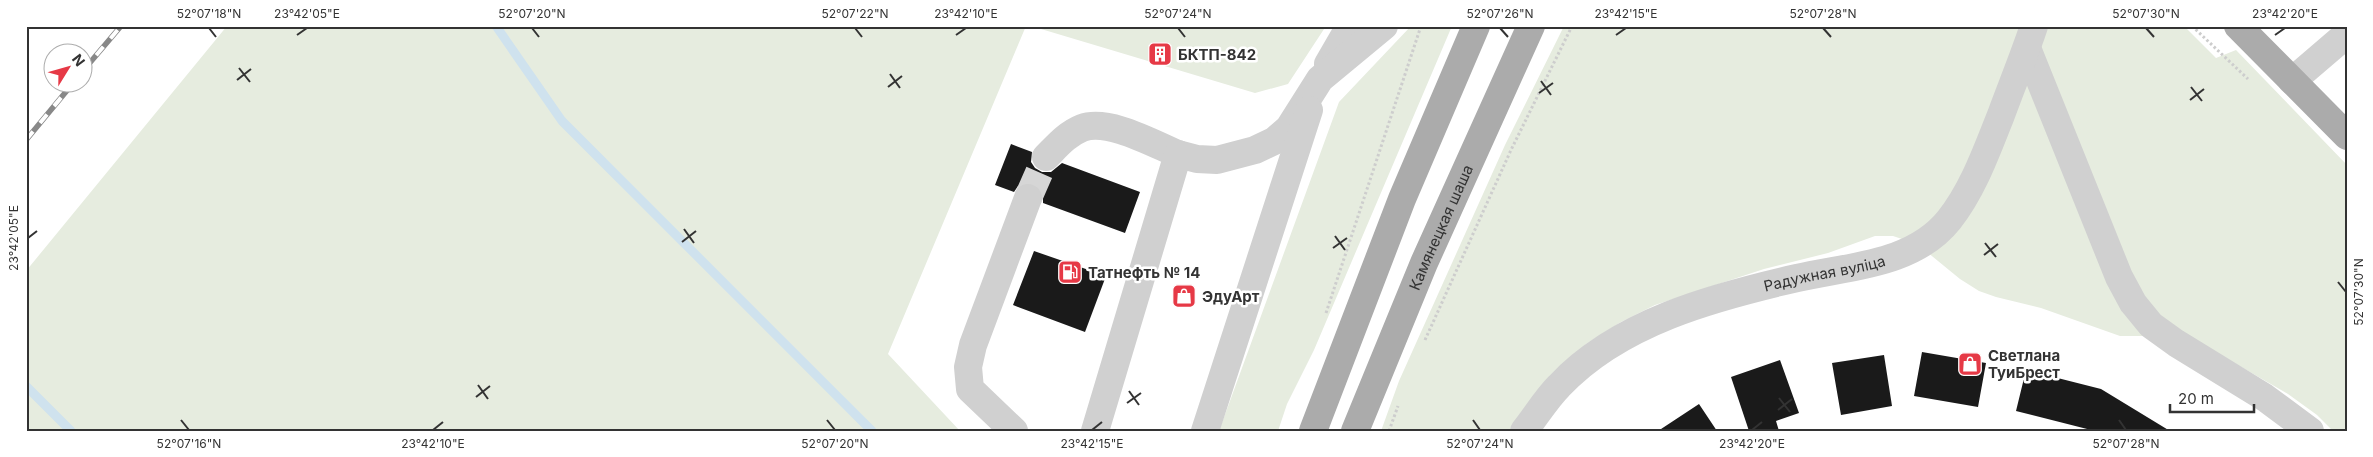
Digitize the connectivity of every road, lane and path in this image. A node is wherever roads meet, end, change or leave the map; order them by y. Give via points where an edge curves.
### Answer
1 (1350, 26) edge
2 (1384, 26) edge
3 (1422, 26) edge
4 (1476, 26) edge
5 (1531, 26) edge
6 (1572, 26) edge
7 (2238, 26) edge
8 (2347, 34) edge
9 (2030, 37) edge
10 (1320, 79) junction
11 (2292, 81) junction
12 (2347, 136) edge
13 (1178, 154) junction
14 (1046, 157) tunnel mouth
15 (1028, 198) tunnel mouth
16 (1323, 322) dead end
17 (1422, 347) dead end
18 (1400, 399) dead end
19 (1014, 431) edge
20 (1095, 431) edge
21 (1205, 431) edge
22 (1313, 431) edge
23 (1355, 431) edge
24 (1389, 431) edge
25 (1524, 431) edge
26 (2310, 431) edge

1 - 10 street
2 - 10 street
3 - 16 path
4 - 22 main road via 1402,199
5 - 23 main road, Камянецкая шаша via 1428,254
6 - 17 path via 1510,150
7 - 11 main road
8 - 11 street
9 - 25 street, Радужная вуліца via 1987,150 1968,188 1949,220 1924,243 1896,256 1722,297 1658,320 1597,354 1559,386
9 - 26 street via 2119,277 2133,303 2151,325 2264,397
10 - 13 street via 1289,128 1274,141 1256,150 1217,160
10 - 21 street
11 - 12 main road
13 - 14 street via 1111,127 1097,125 1083,127 1070,134
13 - 20 street
15 - 19 street via 979,324 968,367 970,389
18 - 24 path

